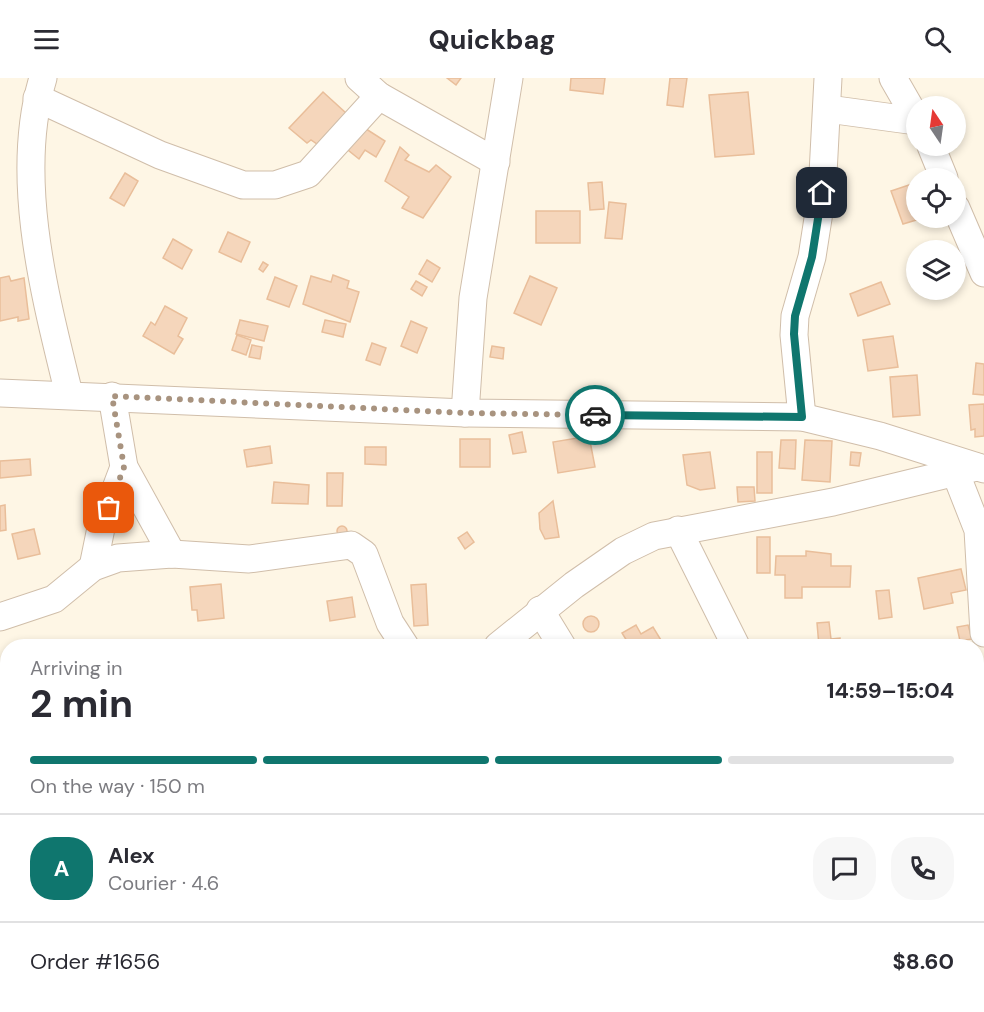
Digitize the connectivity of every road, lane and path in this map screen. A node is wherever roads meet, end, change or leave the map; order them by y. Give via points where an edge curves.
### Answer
1 (359, 78) edge
2 (509, 78) edge
3 (828, 78) edge
4 (893, 78) edge
5 (40, 88) edge
6 (379, 96) junction
7 (906, 101) edge
8 (828, 109) junction
9 (906, 118) edge
10 (496, 162) junction
11 (965, 228) edge
12 (984, 273) edge
13 (0, 393) edge
14 (69, 394) junction
15 (112, 396) junction
16 (465, 413) junction
17 (802, 417) junction
18 (124, 467) junction
19 (972, 470) edge
20 (678, 530) junction
21 (172, 554) junction
22 (93, 567) junction
23 (540, 610) junction
24 (0, 617) edge
25 (984, 633) edge
26 (400, 639) edge
27 (506, 639) edge
28 (558, 639) edge
29 (732, 639) edge

1 - 6 street
2 - 10 street
3 - 8 street
4 - 7 street
5 - 6 street via 160,155 243,185 275,185 308,174
5 - 14 street via 32,145 37,235 44,292
6 - 10 street
8 - 9 street
8 - 17 street via 822,193 812,257 795,316
10 - 16 street via 473,298
11 - 12 street
13 - 14 street
14 - 15 street
15 - 16 street
15 - 18 street
16 - 17 street
17 - 19 street via 880,436
18 - 21 street
18 - 22 street via 101,528
19 - 20 street via 833,502
19 - 25 street
20 - 23 street via 638,542
20 - 29 street
21 - 22 street via 118,558
21 - 26 street via 249,559 344,545 358,548 369,563 390,623
22 - 24 street via 54,599
23 - 27 street
23 - 28 street

